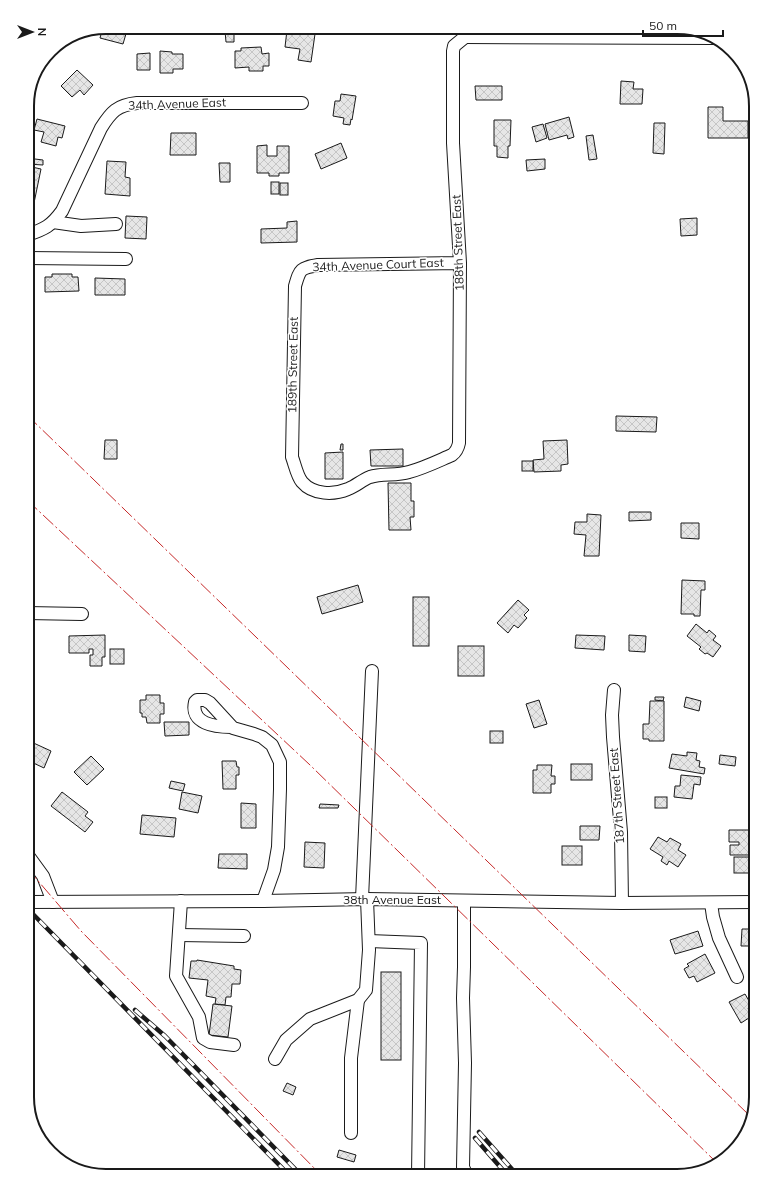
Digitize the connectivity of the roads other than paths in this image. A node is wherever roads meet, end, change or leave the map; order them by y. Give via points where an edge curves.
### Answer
1 (461, 34) edge
2 (546, 34) edge
3 (701, 38) edge
4 (302, 103) dead end
5 (53, 222) junction
6 (116, 224) dead end
7 (34, 232) edge
8 (34, 258) edge
9 (126, 259) dead end
10 (460, 263) junction
11 (298, 274) joint
12 (455, 453) joint
13 (34, 613) edge
14 (82, 614) dead end
15 (372, 672) dead end
16 (614, 690) dead end
17 (231, 727) dead end
18 (34, 864) edge
19 (365, 899) junction
20 (264, 900) junction
21 (464, 900) junction
22 (181, 901) junction
23 (34, 902) edge
24 (53, 902) junction
25 (749, 902) edge
26 (622, 903) junction
27 (711, 903) junction
28 (179, 935) junction
29 (244, 936) dead end
30 (369, 941) junction
31 (737, 977) dead end
32 (358, 1000) junction
33 (234, 1045) dead end
34 (275, 1059) dead end
35 (351, 1133) dead end
36 (418, 1169) edge
37 (464, 1169) edge

1 - 10 street, 188th Street East via 453,51 453,143
2 - 3 street
4 - 5 street, 34th Avenue East via 137,103 120,107 108,115 62,211
5 - 6 street via 81,226
5 - 7 street, 34th Avenue East
8 - 9 street
10 - 11 street, 34th Avenue Court East via 318,265 304,268
10 - 12 street, 188th Street East via 459,443
11 - 12 street, 189th Street East via 295,286 292,457 303,483 315,492 348,489 370,477 408,472
13 - 14 street
15 - 19 street
16 - 26 street, 187th Street East via 612,715 620,824
17 - 20 street via 262,737 272,745 280,762 278,847 274,870
18 - 24 street via 43,876
19 - 20 street, 38th Avenue East
19 - 21 street, 38th Avenue East
19 - 30 street
20 - 22 street, 38th Avenue East
21 - 26 street, 38th Avenue East
21 - 37 street
22 - 24 street, 38th Avenue East
22 - 28 street
23 - 24 street, 38th Avenue East
25 - 27 street, 38th Avenue East
26 - 27 street, 38th Avenue East
27 - 31 street via 719,938
28 - 29 street
28 - 33 street via 176,976 199,1017 203,1038 210,1042
30 - 32 street via 366,990
30 - 36 street via 421,943
32 - 34 street via 310,1019 286,1040
32 - 35 street via 351,1058

